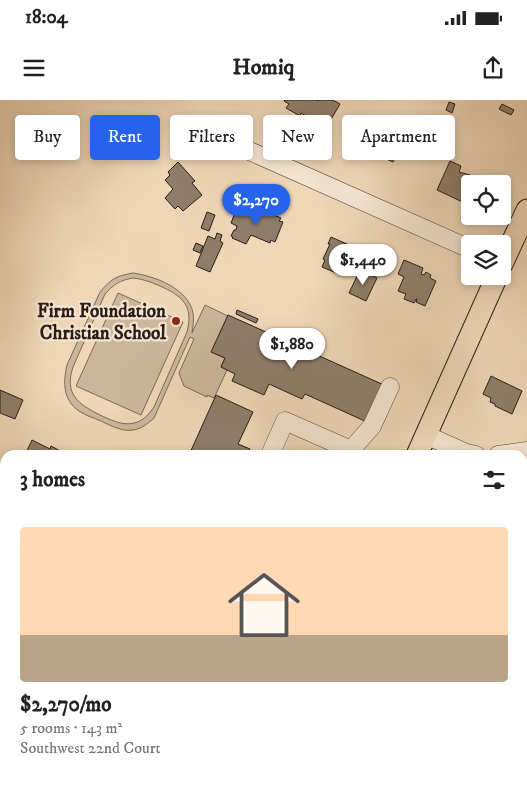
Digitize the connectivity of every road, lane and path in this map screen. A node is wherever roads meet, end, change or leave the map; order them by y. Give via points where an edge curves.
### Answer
1 (253, 153) edge
2 (527, 210) edge
3 (461, 245) edge
4 (511, 245) edge
5 (493, 285) edge
6 (390, 388) dead end
7 (426, 435) junction
8 (272, 450) edge
9 (344, 450) edge
10 (352, 450) edge
11 (419, 450) edge
12 (459, 450) edge

1 - 3 street
2 - 4 main road
5 - 7 main road
6 - 10 street via 372,426
7 - 11 main road
7 - 12 street
8 - 9 street via 285,421

